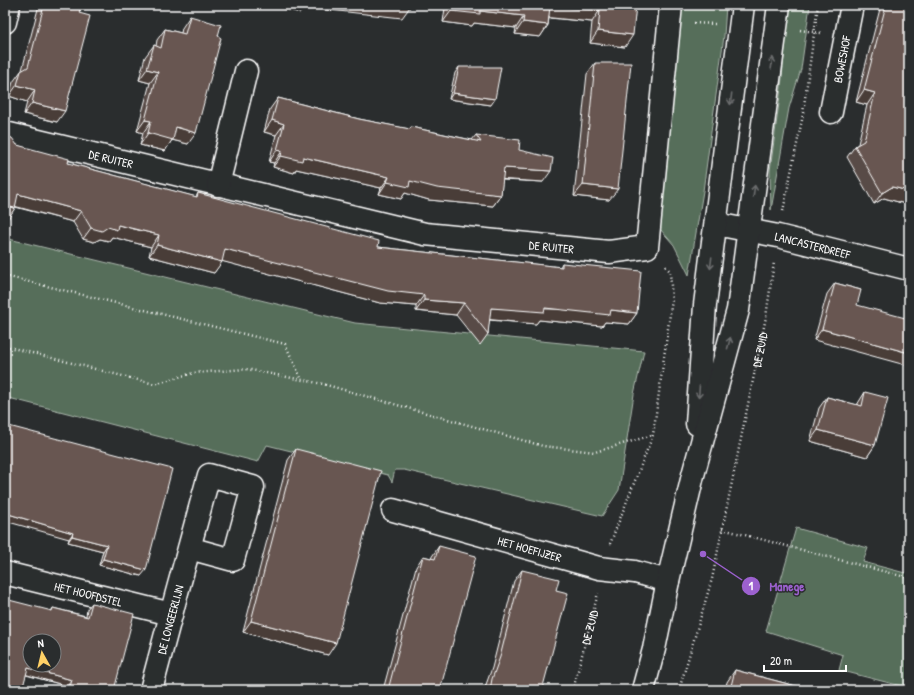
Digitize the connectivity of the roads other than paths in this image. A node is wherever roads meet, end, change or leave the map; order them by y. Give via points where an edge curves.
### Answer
1 (9, 5) edge
2 (671, 5) edge
3 (743, 5) edge
4 (779, 5) edge
5 (852, 5) edge
6 (5, 22) edge
7 (246, 71) dead end
8 (831, 112) dead end
9 (5, 133) edge
10 (218, 185) junction
11 (716, 224) junction
12 (748, 230) junction
13 (909, 269) edge
14 (694, 475) junction
15 (393, 510) dead end
16 (189, 548) dead end
17 (5, 573) edge
18 (668, 581) junction
19 (171, 614) junction
20 (151, 690) edge
21 (643, 690) edge

1 - 6 street
2 - 10 street, DE RUITER via 647,247 609,252 425,234
3 -> 11 street
12 -> 4 street
5 - 8 street, BOWESHOF
7 - 10 street
9 - 10 street, DE RUITER
11 - 12 street, LANCASTERDREEF
11 -> 14 street via 705,305
12 - 13 street, LANCASTERDREEF
14 -> 12 street via 738,310
14 - 18 street
15 - 18 street, HET HOEFIJZER via 599,568 635,572
16 - 19 street, DE LONGEERLIJN
17 - 19 street, HET HOOFDSTEL
18 - 21 street
19 - 20 street, DE LONGEERLIJN

